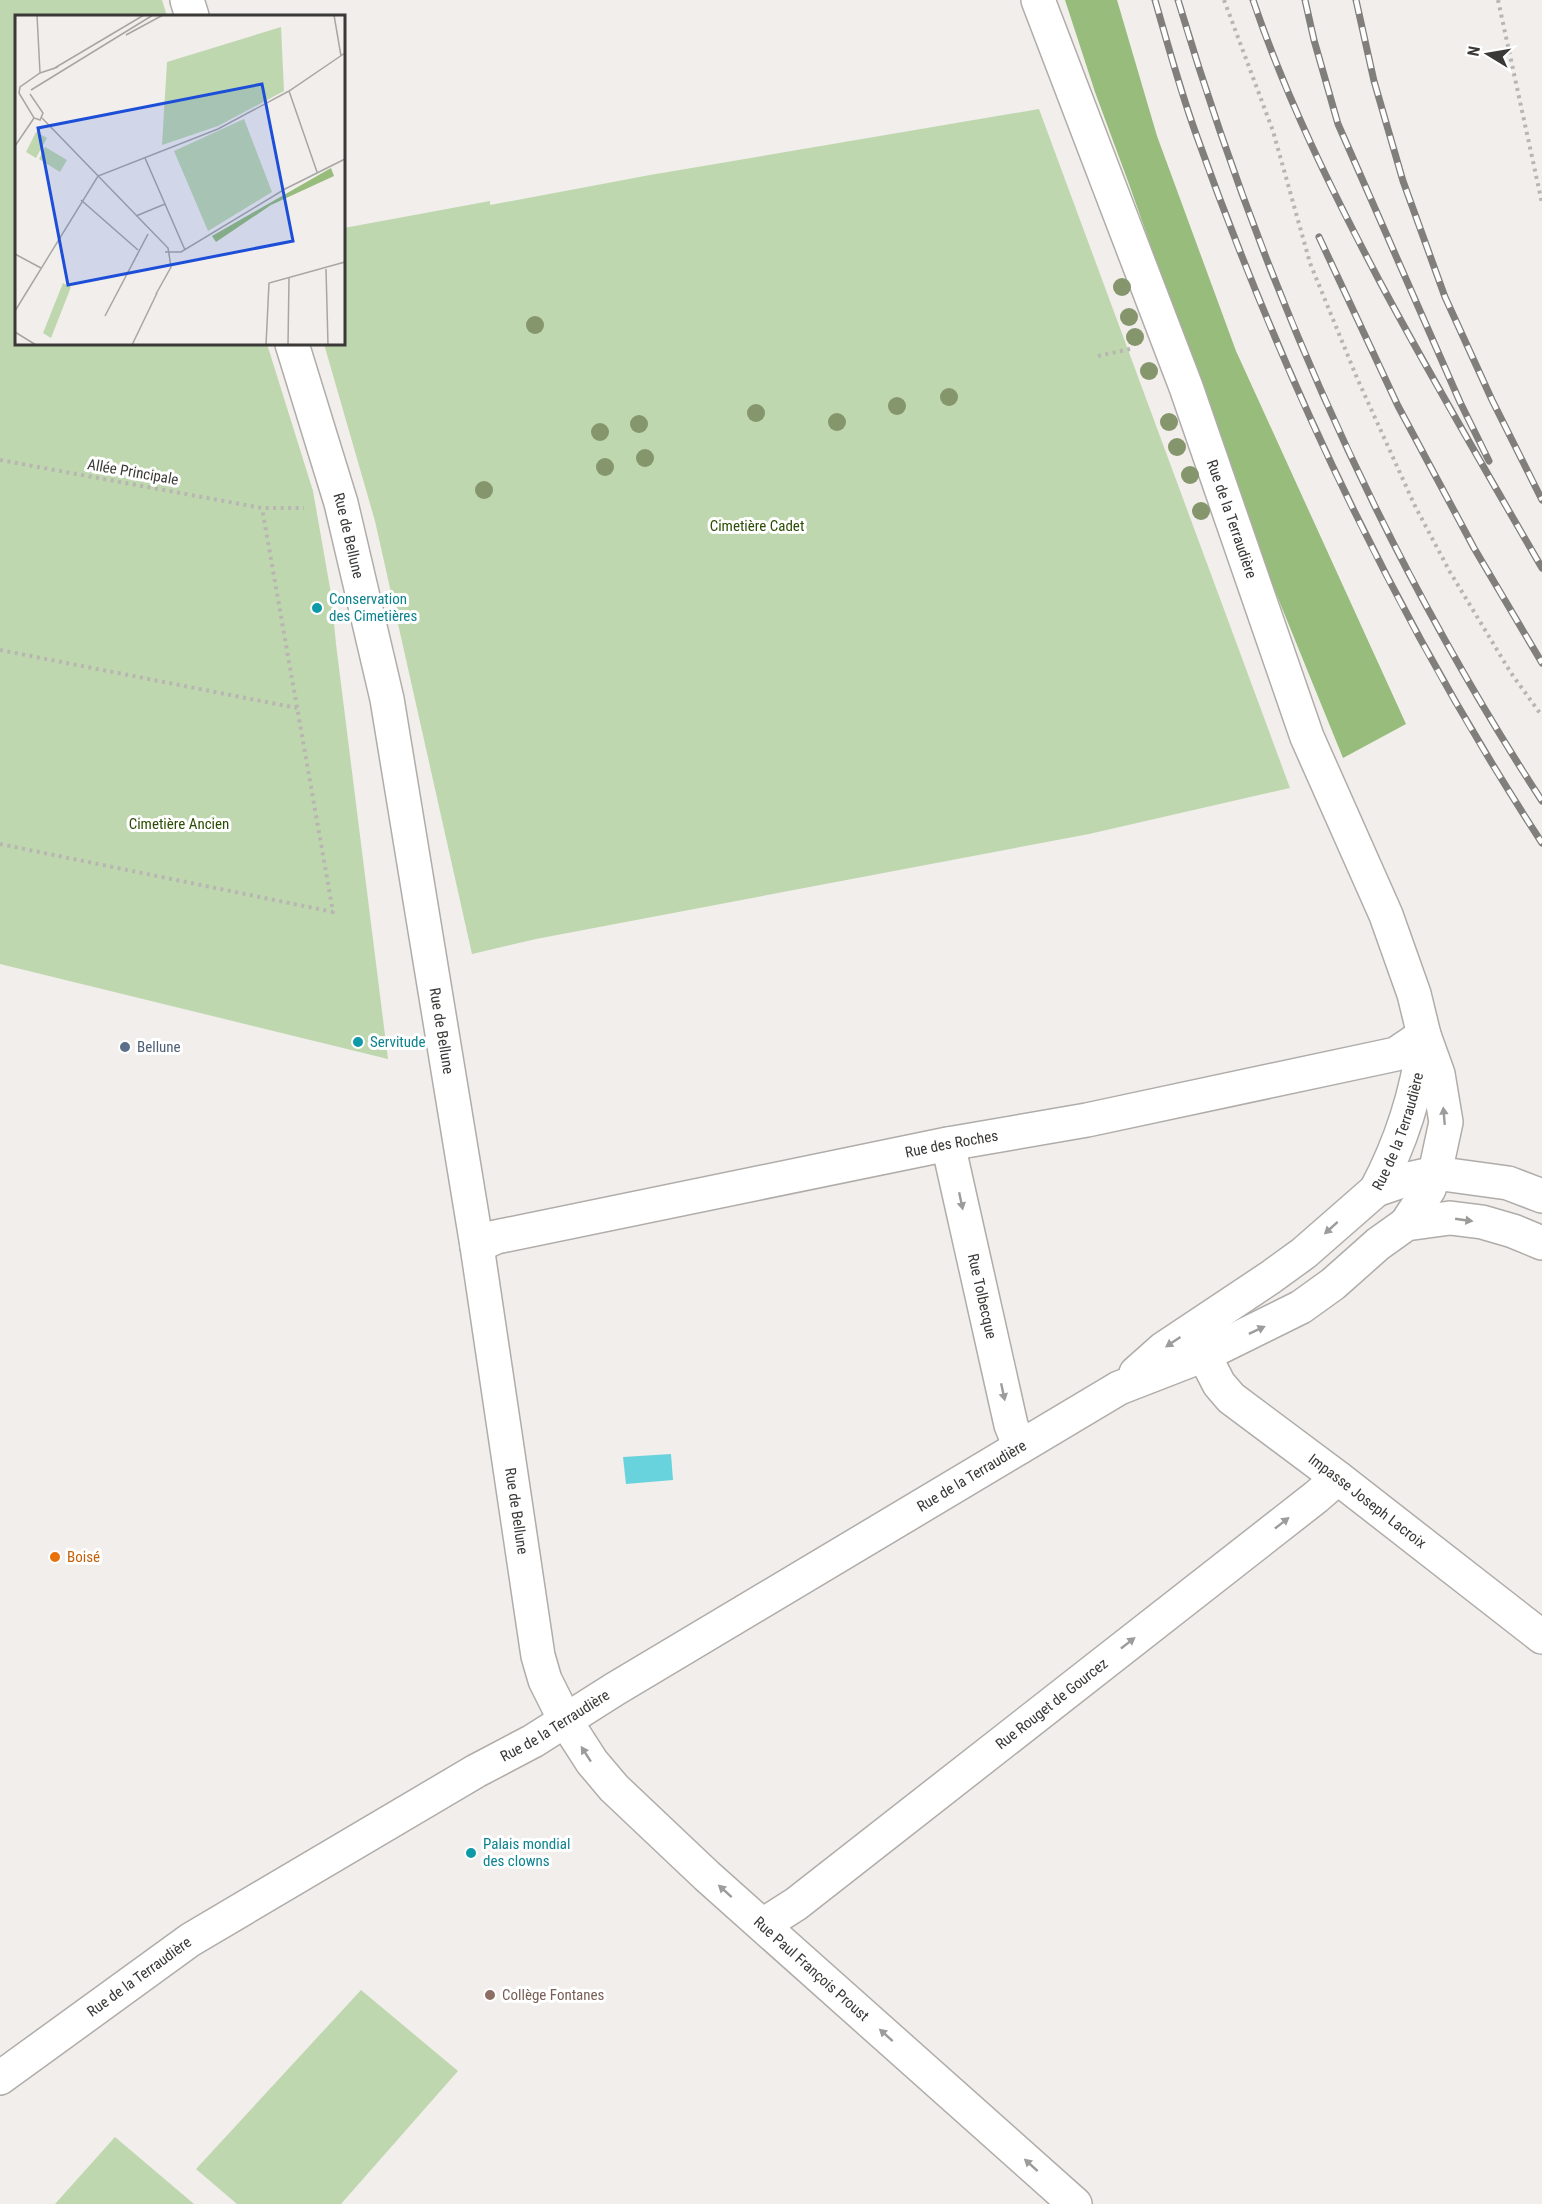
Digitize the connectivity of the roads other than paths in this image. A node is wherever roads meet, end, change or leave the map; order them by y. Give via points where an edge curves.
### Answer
1 (187, 0) edge
2 (1038, 0) edge
3 (192, 15) edge
4 (292, 345) edge
5 (1425, 1035) junction
6 (948, 1144) junction
7 (1435, 1173) junction
8 (1376, 1190) junction
9 (1542, 1196) edge
10 (1406, 1224) junction
11 (1542, 1243) edge
12 (477, 1246) junction
13 (1204, 1355) junction
14 (1119, 1388) junction
15 (1020, 1447) junction
16 (1338, 1478) junction
17 (1542, 1637) edge
18 (565, 1720) junction
19 (763, 1925) junction
20 (0, 2078) edge
21 (1075, 2204) edge

1 - 3 street
2 - 5 street, Rue de la Terraudière via 1186,387 1306,737 1386,915
4 - 12 street, Rue de Bellune via 341,503 387,699
5 - 6 street, Rue des Roches via 1396,1054 1087,1120
7 -> 5 street, Rue de la Terraudière via 1446,1122 1438,1074
5 - 8 street, Rue de la Terraudière via 1409,1112
6 - 12 street, Rue des Roches via 496,1237
6 -> 15 street, Rue Tolbecque via 1011,1425
7 - 8 street
7 - 9 street via 1508,1183
7 - 10 street, Rue de la Terraudière
8 -> 14 street, Rue de la Terraudière via 1304,1253 1163,1349
10 -> 11 street via 1450,1218 1482,1222
13 -> 10 street, Rue de la Terraudière via 1301,1307
12 - 18 street, Rue de Bellune via 538,1656
13 - 14 street, Rue de la Terraudière
13 - 16 street, Impasse Joseph Lacroix via 1231,1398
14 - 15 street, Rue de la Terraudière
15 - 18 street, Rue de la Terraudière
16 - 17 street, Impasse Joseph Lacroix
19 -> 16 street, Rue Rouget de Gourcez via 796,1904
19 -> 18 street, Rue Paul François Proust via 614,1788
18 - 20 street, Rue de la Terraudière via 190,1940
21 -> 19 street, Rue Paul François Proust

